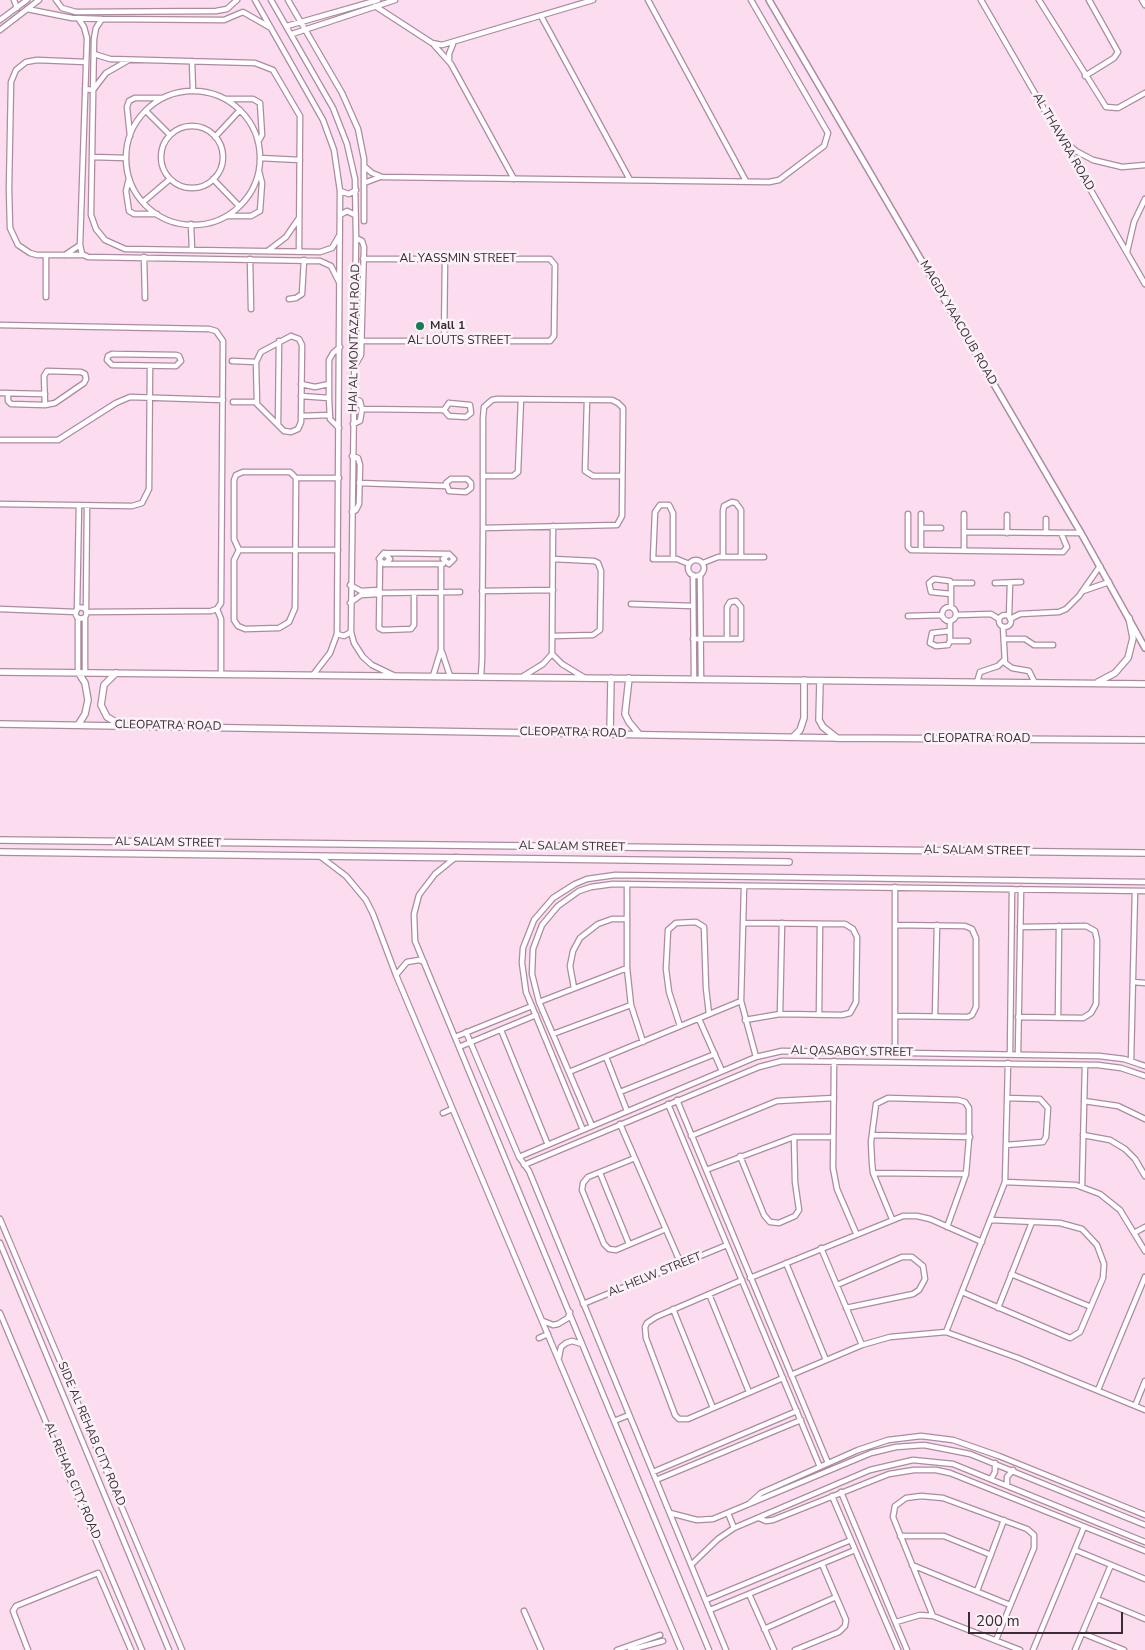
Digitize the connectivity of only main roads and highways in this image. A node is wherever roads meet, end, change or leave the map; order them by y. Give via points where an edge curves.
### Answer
1 (1129, 618) road end
2 (0, 672) edge
3 (81, 672) junction
4 (116, 673) junction
5 (611, 678) junction
6 (629, 678) junction
7 (804, 680) junction
8 (820, 680) junction
9 (1096, 684) junction
10 (1145, 684) edge
11 (0, 724) edge
12 (122, 725) junction
13 (78, 726) junction
14 (610, 733) junction
15 (639, 734) junction
16 (794, 736) junction
17 (837, 738) junction
18 (1145, 740) edge
19 (0, 840) edge
20 (303, 844) junction
21 (0, 852) edge
22 (1145, 853) edge
23 (302, 857) junction
24 (789, 862) dead end

1 - 9 main road via 1133,638 1128,658 1115,673
2 - 3 main road
3 - 4 main road
3 - 13 main road via 88,700
4 - 5 main road
4 - 12 main road via 104,685 101,705 104,714
5 - 6 main road
5 - 14 main road
6 - 7 main road
6 - 15 main road via 625,714
7 - 8 main road
7 - 16 main road via 803,722
8 - 9 main road
8 - 17 main road via 819,720
9 - 10 main road
11 - 13 main road, CLEOPATRA ROAD
12 - 13 main road, CLEOPATRA ROAD
12 - 14 main road, CLEOPATRA ROAD
14 - 15 main road, CLEOPATRA ROAD
15 - 16 main road, CLEOPATRA ROAD
16 - 17 main road, CLEOPATRA ROAD
17 - 18 main road, CLEOPATRA ROAD
19 - 20 main road, AL SALAM STREET
20 - 22 main road, AL SALAM STREET
20 - 23 main road
21 - 23 main road, AL SALAM STREET
23 - 24 main road, AL SALAM STREET

